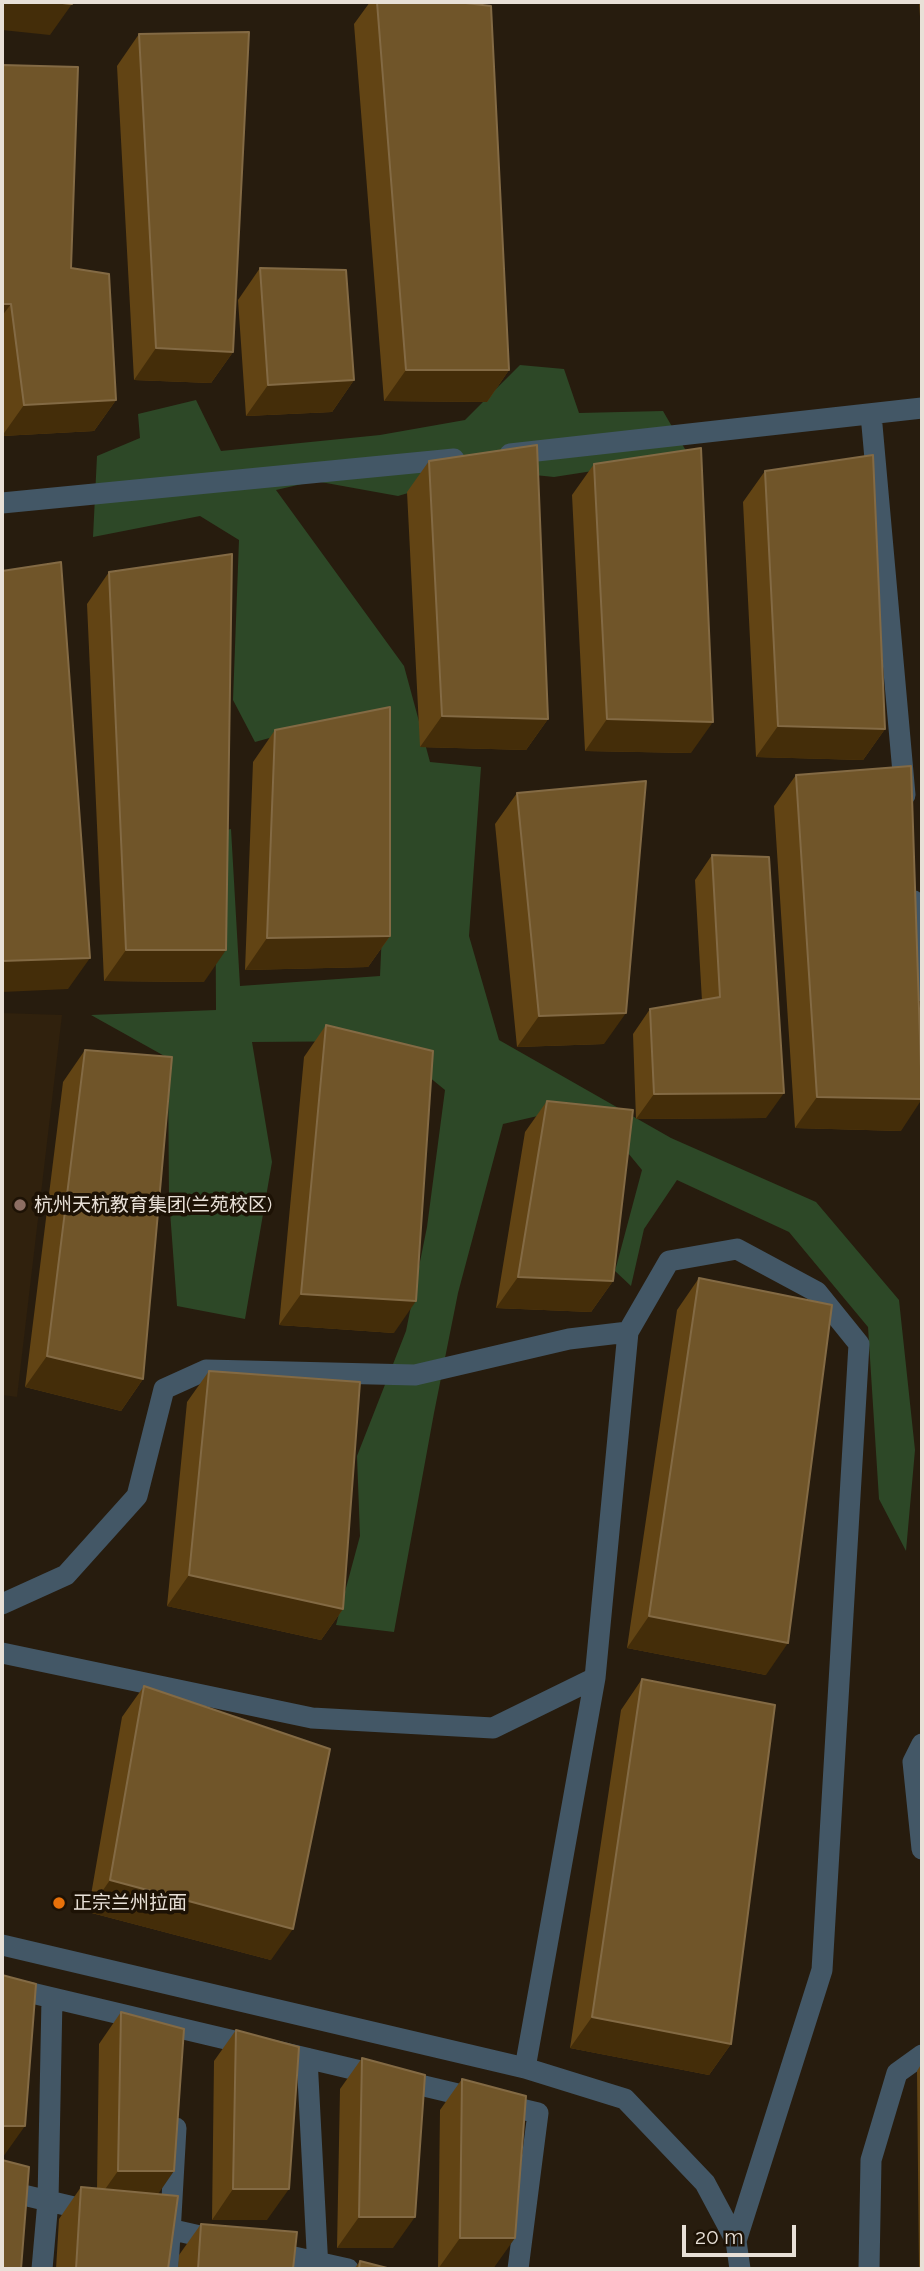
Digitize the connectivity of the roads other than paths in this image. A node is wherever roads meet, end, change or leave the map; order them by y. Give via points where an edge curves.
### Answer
1 (922, 408) edge
2 (872, 414) junction
3 (495, 455) edge
4 (468, 458) edge
5 (2, 503) edge
6 (906, 813) edge
7 (913, 881) edge
8 (922, 991) edge
9 (628, 1332) junction
10 (2, 1604) edge
11 (2, 1653) edge
12 (595, 1678) junction
13 (922, 1744) edge
14 (922, 1849) edge
15 (2, 1945) edge
16 (2, 1986) edge
17 (52, 1998) junction
18 (181, 2028) junction
19 (180, 2055) edge
20 (922, 2055) edge
21 (307, 2058) junction
22 (525, 2068) junction
23 (177, 2109) edge
24 (2, 2190) edge
25 (48, 2201) junction
26 (171, 2229) junction
27 (736, 2241) junction
28 (318, 2266) edge
29 (42, 2269) edge
30 (168, 2269) edge
31 (348, 2269) edge
32 (518, 2269) edge
33 (740, 2269) edge
34 (869, 2269) edge

1 - 2 street
2 - 3 street
2 - 6 street
4 - 5 street
7 - 8 street
9 - 10 street via 569,1339 415,1375 206,1370 164,1389 137,1496 66,1575
9 - 12 street
9 - 27 street via 669,1261 737,1249 817,1292 859,1345 822,1970
11 - 12 street via 313,1718 494,1728
12 - 22 street
13 - 14 street via 913,1762
15 - 22 street
16 - 17 street
17 - 18 street
17 - 25 street
18 - 19 street
18 - 21 street
20 - 34 street via 897,2073 872,2160
21 - 28 street
21 - 32 street via 538,2113
22 - 27 street via 625,2099 705,2183
23 - 26 street
24 - 25 street
25 - 26 street
25 - 29 street
26 - 28 street
26 - 30 street
27 - 33 street
28 - 31 street

